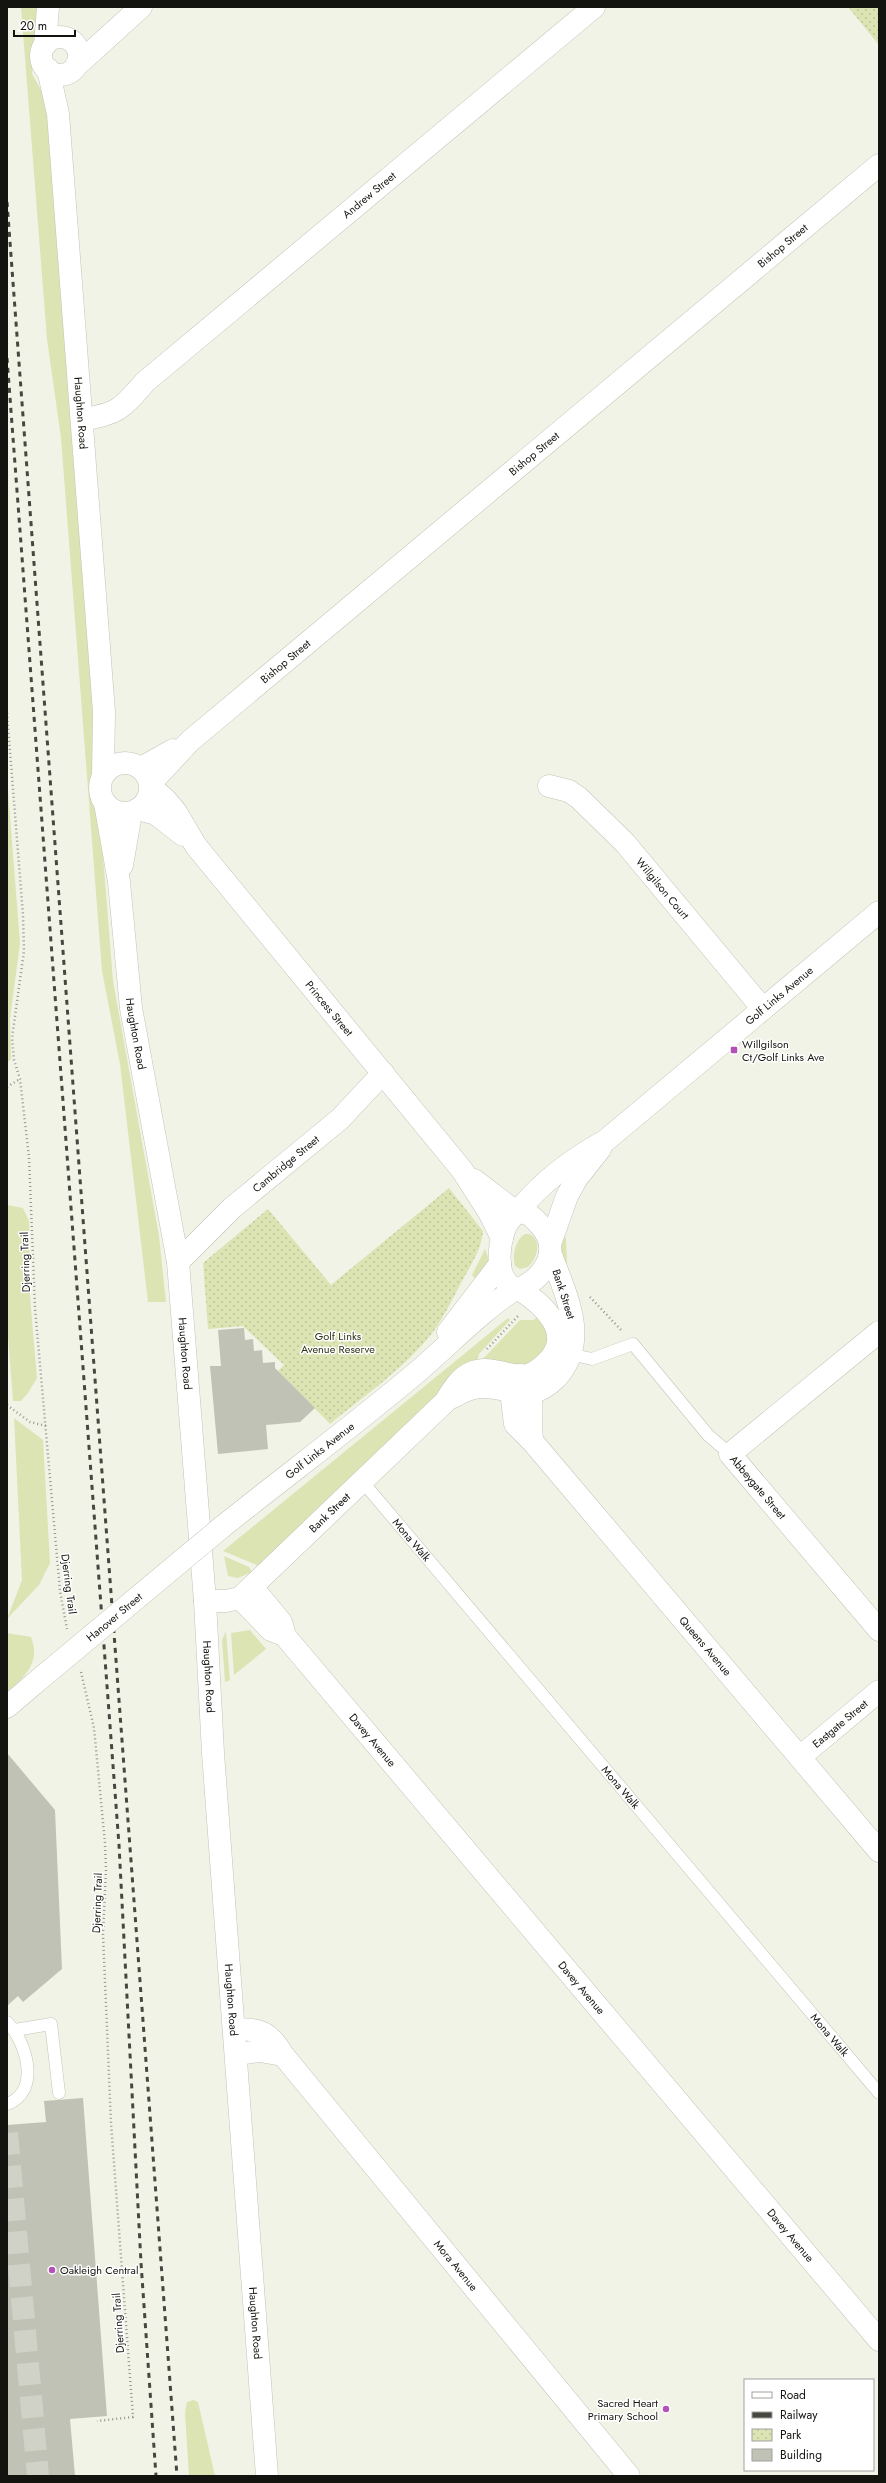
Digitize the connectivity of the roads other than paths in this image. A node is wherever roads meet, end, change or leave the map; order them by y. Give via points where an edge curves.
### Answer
1 (48, 7) edge
2 (54, 7) edge
3 (142, 7) edge
4 (594, 7) edge
5 (67, 58) junction
6 (879, 165) edge
7 (81, 412) junction
8 (104, 712) junction
9 (103, 775) junction
10 (143, 775) junction
11 (549, 786) dead end
12 (105, 803) junction
13 (135, 811) junction
14 (196, 846) junction
15 (119, 882) junction
16 (879, 912) edge
17 (763, 1009) junction
18 (388, 1080) junction
19 (605, 1141) junction
20 (462, 1170) junction
21 (232, 1208) junction
22 (517, 1212) junction
23 (174, 1236) junction
24 (502, 1238) junction
25 (550, 1248) junction
26 (178, 1262) junction
27 (500, 1264) junction
28 (517, 1289) junction
29 (879, 1332) edge
30 (564, 1352) junction
31 (417, 1372) junction
32 (523, 1384) junction
33 (730, 1454) junction
34 (362, 1482) junction
35 (222, 1527) joint
36 (246, 1592) junction
37 (205, 1601) junction
38 (879, 1630) edge
39 (879, 1691) edge
40 (7, 1707) edge
41 (800, 1757) junction
42 (879, 1851) edge
43 (11, 2026) edge
44 (234, 2029) junction
45 (236, 2054) junction
46 (283, 2055) junction
47 (59, 2093) dead end
48 (879, 2093) edge
49 (7, 2104) edge
50 (879, 2340) edge
51 (267, 2476) edge
52 (629, 2476) edge

1 - 5 street via 42,60
2 - 5 street
3 - 5 street via 116,29
4 - 7 street, Andrew Street via 145,382 115,413
5 - 7 street, Haughton Road via 58,114
6 - 10 street, Bishop Street via 190,741
7 - 8 street, Haughton Road
8 - 9 street, Haughton Road
8 - 10 street, Haughton Road
9 - 10 street via 114,764
9 - 12 street via 100,789
10 - 13 street via 145,804
10 - 14 street, Princess Street via 172,807
11 - 17 street, Willgilson Court via 569,791 580,798 620,838
12 - 13 street via 117,812
12 - 15 street, Haughton Road
13 - 14 street, Princess Street via 156,814
13 - 15 street, Haughton Road
14 - 18 street, Princess Street
15 - 23 street, Haughton Road via 131,1008
16 - 17 street, Golf Links Avenue
17 - 19 street, Golf Links Avenue
18 - 20 street, Princess Street
18 - 21 street, Cambridge Street
19 - 22 street, Golf Links Avenue via 575,1157
19 - 25 street, Golf Links Avenue via 577,1178 562,1209
20 - 22 street, Princess Street
20 - 24 street, Princess Street
21 - 23 street, Cambridge Street via 196,1228
21 - 26 street, Cambridge Street
22 - 24 street via 506,1226
22 - 25 street via 530,1215 536,1221 547,1234
23 - 26 street, Haughton Road
24 - 27 street
25 - 28 street via 542,1273 532,1283
25 - 30 street, Bank Street via 574,1323 575,1340
26 - 37 street, Haughton Road
27 - 28 street via 503,1279 509,1286
27 - 31 street, Golf Links Avenue
28 - 30 street, Bank Street via 540,1304 553,1319
28 - 31 street, Golf Links Avenue via 491,1305
29 - 33 street, Abbeygate Street
30 - 32 street, Bank Street via 563,1371 553,1381
30 - 33 lane via 592,1359 632,1344 708,1436
31 - 35 street, Golf Links Avenue
32 - 34 street, Bank Street via 477,1386 445,1402
32 - 41 street, Queens Avenue via 515,1424
33 - 38 street, Abbeygate Street
34 - 36 street, Bank Street
34 - 48 lane, Mona Walk
35 - 40 street, Hanover Street, bridge
36 - 37 street via 226,1601
36 - 50 street, Davey Avenue via 281,1622 285,1636
37 - 44 street, Haughton Road via 213,1753
39 - 41 street, Eastgate Street
41 - 42 street, Queens Avenue
43 - 47 lane via 51,2024
43 - 49 lane via 26,2068 28,2084 23,2094
44 - 45 street, Haughton Road
44 - 46 street, Mora Avenue via 255,2030 266,2034 273,2039
45 - 46 street via 260,2051
45 - 51 street, Haughton Road
46 - 52 street, Mora Avenue

